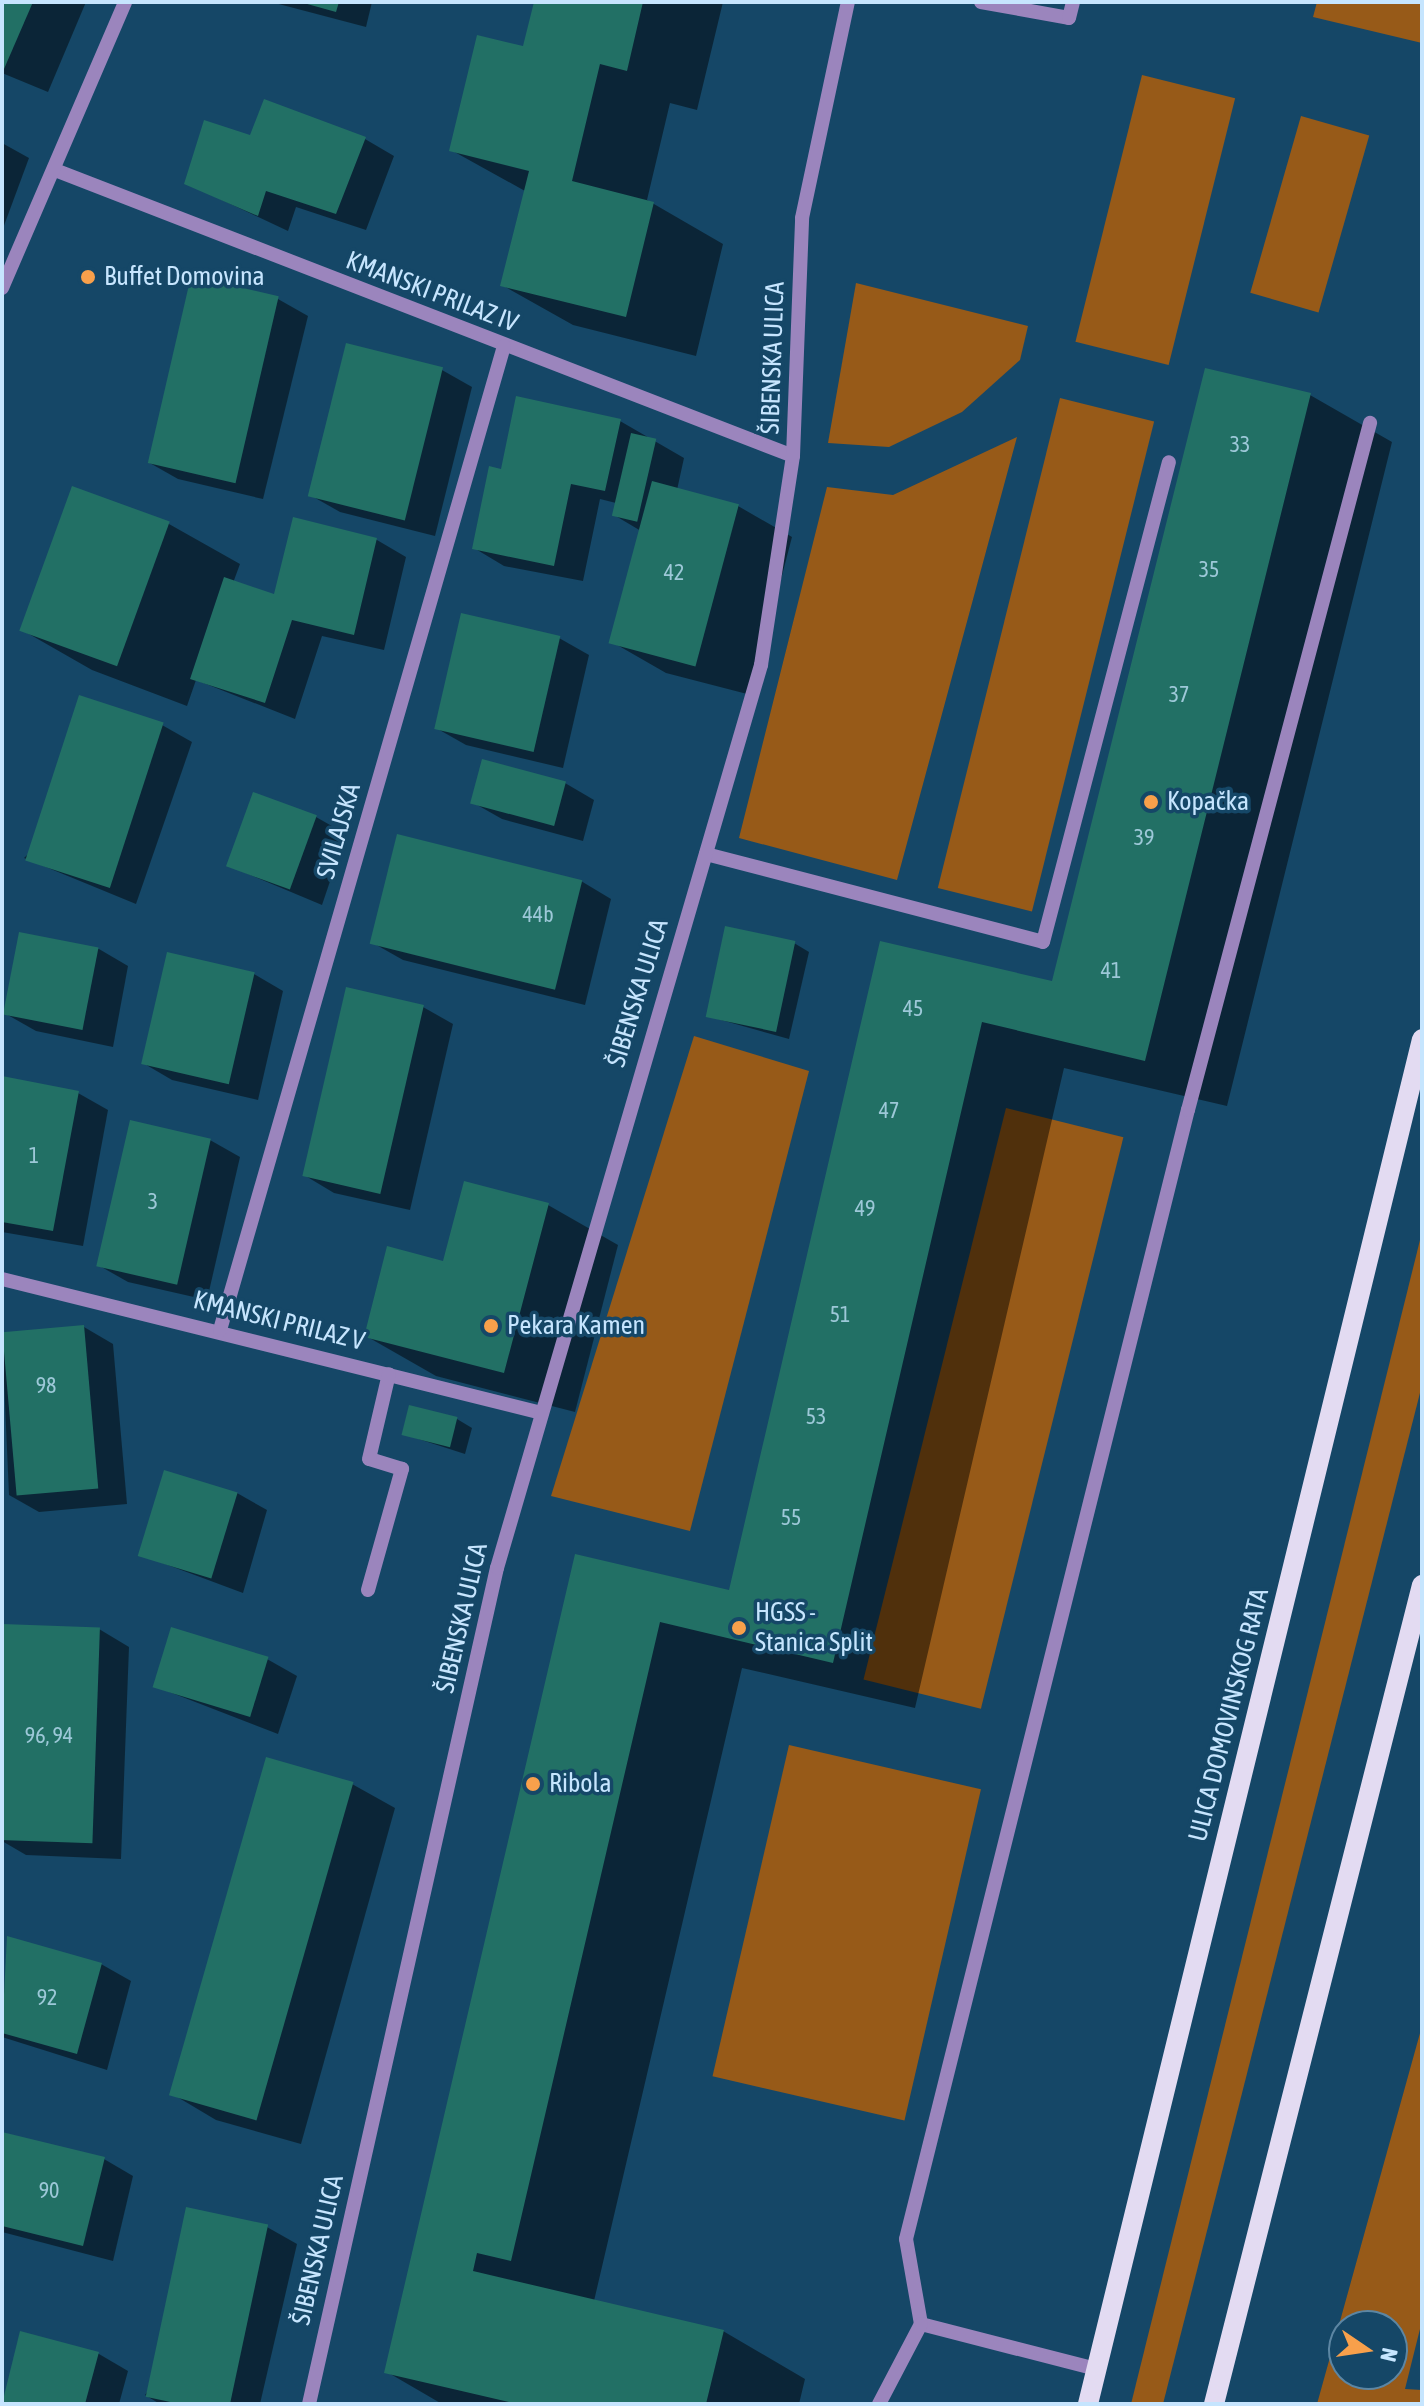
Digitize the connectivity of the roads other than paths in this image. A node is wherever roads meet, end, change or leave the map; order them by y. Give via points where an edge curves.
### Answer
1 (125, 2) edge
2 (848, 2) edge
3 (981, 2) edge
4 (1073, 2) edge
5 (55, 170) junction
6 (2, 288) edge
7 (504, 346) junction
8 (1370, 423) dead end
9 (793, 456) junction
10 (1169, 462) dead end
11 (706, 854) junction
12 (1422, 1039) edge
13 (2, 1279) edge
14 (220, 1330) junction
15 (389, 1374) junction
16 (542, 1413) junction
17 (1422, 1585) edge
18 (368, 1590) dead end
19 (921, 2324) junction
20 (1096, 2369) junction
21 (309, 2404) edge
22 (879, 2404) edge
23 (1088, 2404) edge
24 (1214, 2404) edge

1 - 5 street
2 - 9 street, ŠIBENSKA ULICA via 802,218
3 - 4 street via 1069,18
5 - 6 street
5 - 7 street, KMANSKI PRILAZ IV
7 - 9 street, KMANSKI PRILAZ IV
7 - 14 street, SVILAJSKA
8 - 19 street via 1184,1126 906,2239
9 - 11 street, ŠIBENSKA ULICA via 761,665
10 - 11 street via 1043,942
11 - 16 street, ŠIBENSKA ULICA
12 - 20 main road, ULICA DOMOVINSKOG RATA
13 - 14 street, KMANSKI PRILAZ V
14 - 15 street, KMANSKI PRILAZ V
15 - 16 street, KMANSKI PRILAZ V
15 - 18 street via 369,1459 402,1469
16 - 21 street, ŠIBENSKA ULICA via 497,1568
17 - 24 main road
19 - 20 street
19 - 22 street
20 - 23 main road, ULICA DOMOVINSKOG RATA

